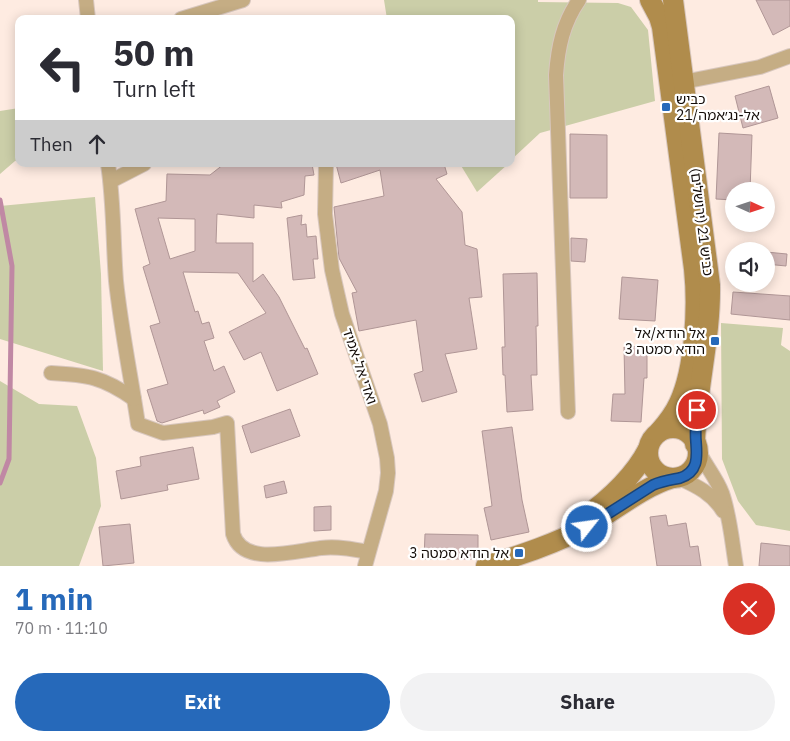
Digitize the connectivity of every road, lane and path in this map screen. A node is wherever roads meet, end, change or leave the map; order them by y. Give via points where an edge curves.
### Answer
1 (86, 0) edge
2 (242, 0) edge
3 (579, 0) edge
4 (650, 0) edge
5 (673, 0) edge
6 (88, 15) edge
7 (194, 15) edge
8 (790, 56) edge
9 (683, 82) junction
10 (109, 167) edge
11 (138, 167) edge
12 (326, 167) edge
13 (111, 181) junction
14 (51, 373) dead end
15 (134, 399) junction
16 (568, 412) dead end
17 (659, 432) junction
18 (696, 446) junction
19 (648, 449) junction
20 (676, 478) junction
21 (730, 530) junction
22 (532, 550) junction
23 (368, 552) junction
24 (365, 566) edge
25 (486, 566) edge
26 (736, 566) edge

1 - 6 street
2 - 7 street
3 - 16 street via 560,40 556,75
4 - 17 main road, כביש 21 (ירושלים) via 662,27 696,302 693,341 683,392 674,413
5 - 9 main road, כביש 21 (ירושלים)
8 - 9 street via 760,67
9 - 18 main road, כביש 21 (ירושלים) via 710,285 710,321 699,393
10 - 13 street
11 - 13 street
12 - 23 street, ואדי אל-אמיד via 325,214 332,270 342,314 380,424 387,458 386,491
13 - 15 street via 116,282
14 - 15 street via 97,378
15 - 23 street via 138,424 163,433 206,429 227,423 233,534 240,554 259,561 323,547
17 - 18 main road via 678,428 693,439
17 - 19 main road
18 - 20 main road via 694,466
18 - 21 street via 721,492
19 - 20 main road via 650,465 655,472
19 - 22 main road via 635,470 595,508
20 - 21 street via 697,485 714,498 724,511
20 - 22 main road via 653,485 587,527
21 - 26 street
22 - 25 main road
23 - 24 street, ואדי אל-אמיד

